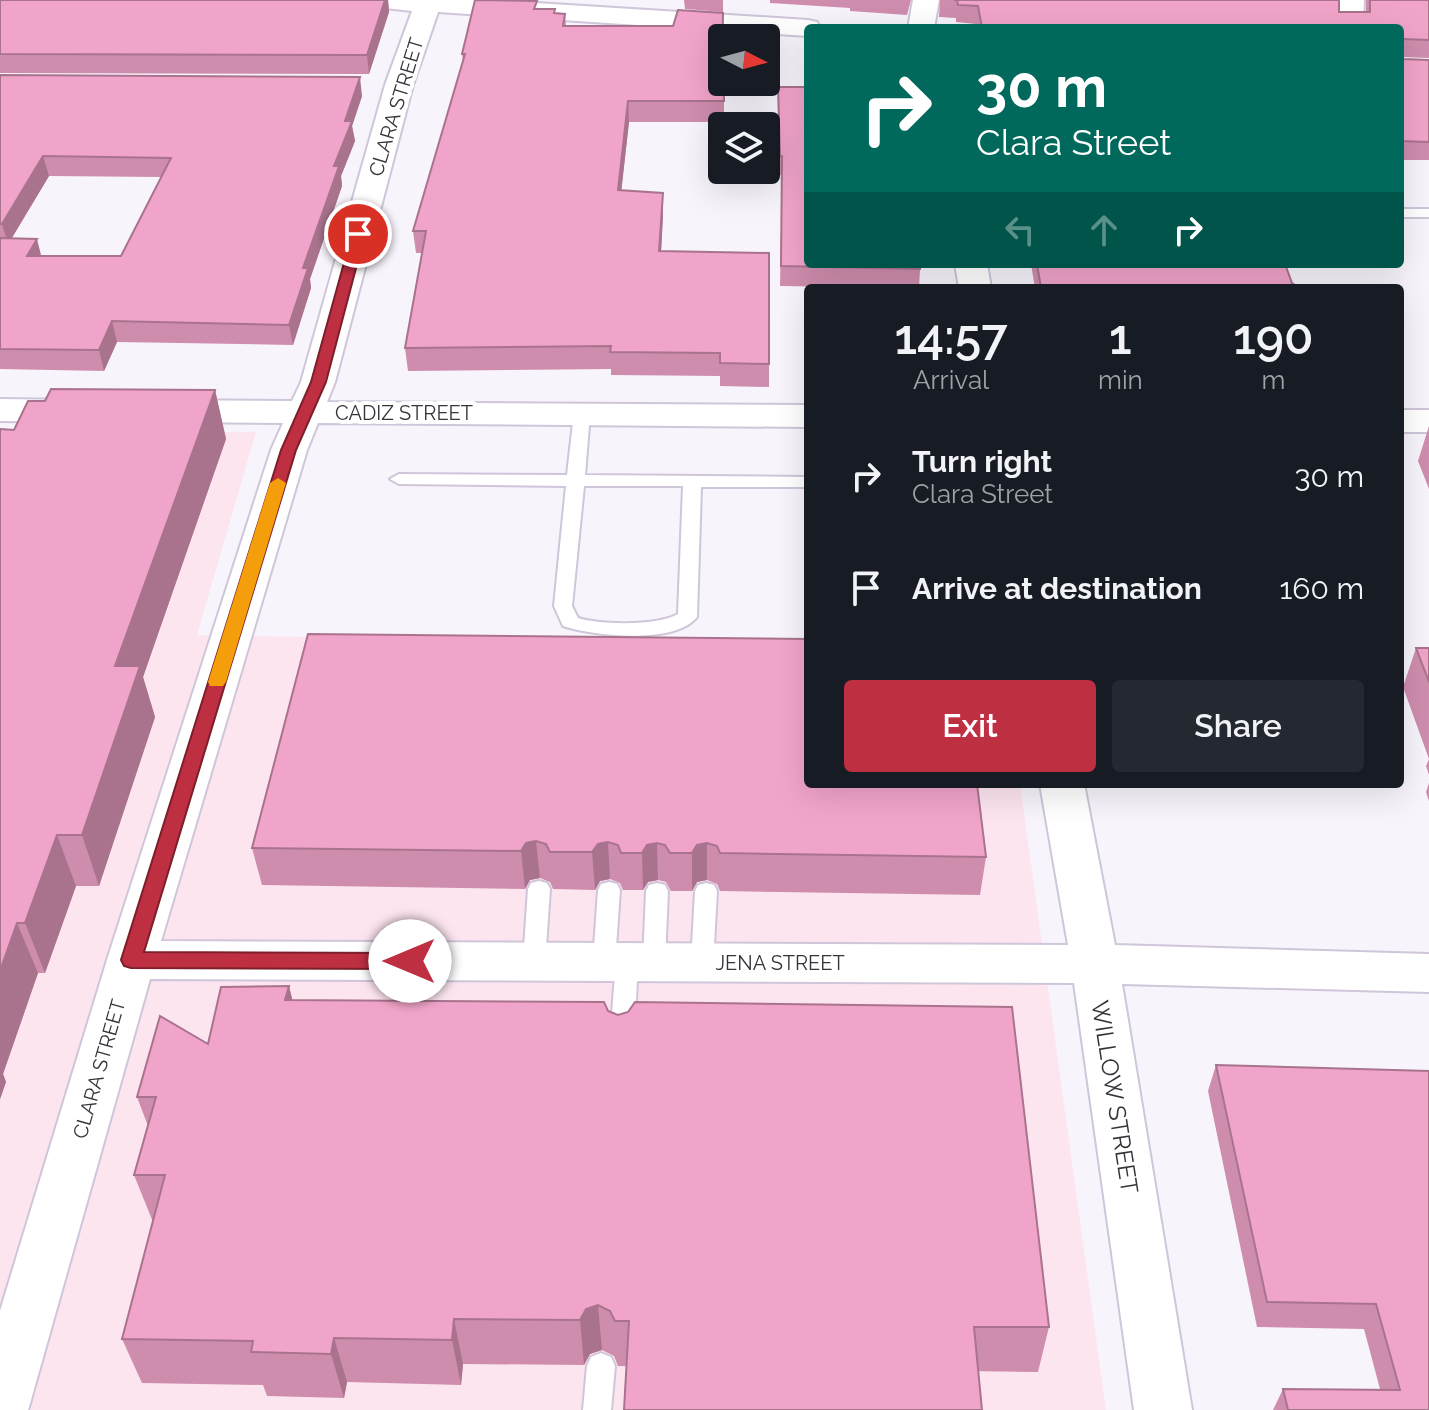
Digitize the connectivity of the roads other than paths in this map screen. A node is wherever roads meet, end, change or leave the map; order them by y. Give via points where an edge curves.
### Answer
1 (367, 0) edge
2 (926, 0) edge
3 (1351, 0) edge
4 (427, 2) edge
5 (922, 24) edge
6 (1350, 24) edge
7 (804, 28) edge
8 (1404, 213) edge
9 (1429, 213) edge
10 (0, 410) edge
11 (305, 412) junction
12 (582, 414) junction
13 (804, 416) edge
14 (1404, 421) edge
15 (1429, 421) edge
16 (399, 479) dead end
17 (575, 481) junction
18 (692, 482) junction
19 (804, 482) edge
20 (1063, 788) edge
21 (539, 889) dead end
22 (609, 890) dead end
23 (657, 891) dead end
24 (706, 891) dead end
25 (131, 960) junction
26 (534, 962) junction
27 (628, 962) junction
28 (702, 963) junction
29 (1095, 964) junction
30 (1429, 973) edge
31 (622, 1051) edge
32 (601, 1366) dead end
33 (0, 1407) edge
34 (597, 1410) edge
35 (1163, 1410) edge

1 - 4 street
2 - 5 street
3 - 6 street
4 - 7 street
4 - 11 street, CLARA STREET via 423,20 383,85 318,382
8 - 9 lane
10 - 11 street, CADIZ STREET
11 - 12 street, CADIZ STREET
11 - 25 street, CLARA STREET
12 - 13 street, CADIZ STREET
12 - 17 lane
14 - 15 street
16 - 17 lane
17 - 18 lane
17 - 18 lane via 563,606 570,622 590,628 669,627 687,617
18 - 19 lane
20 - 29 street, WILLOW STREET
21 - 26 lane
22 - 27 lane
23 - 27 lane
24 - 28 lane
25 - 26 street, JENA STREET
25 - 33 street, CLARA STREET
26 - 27 street, JENA STREET
27 - 28 street, JENA STREET
27 - 31 lane
28 - 29 street, JENA STREET
29 - 30 street, JENA STREET
29 - 35 street, WILLOW STREET
32 - 34 lane

